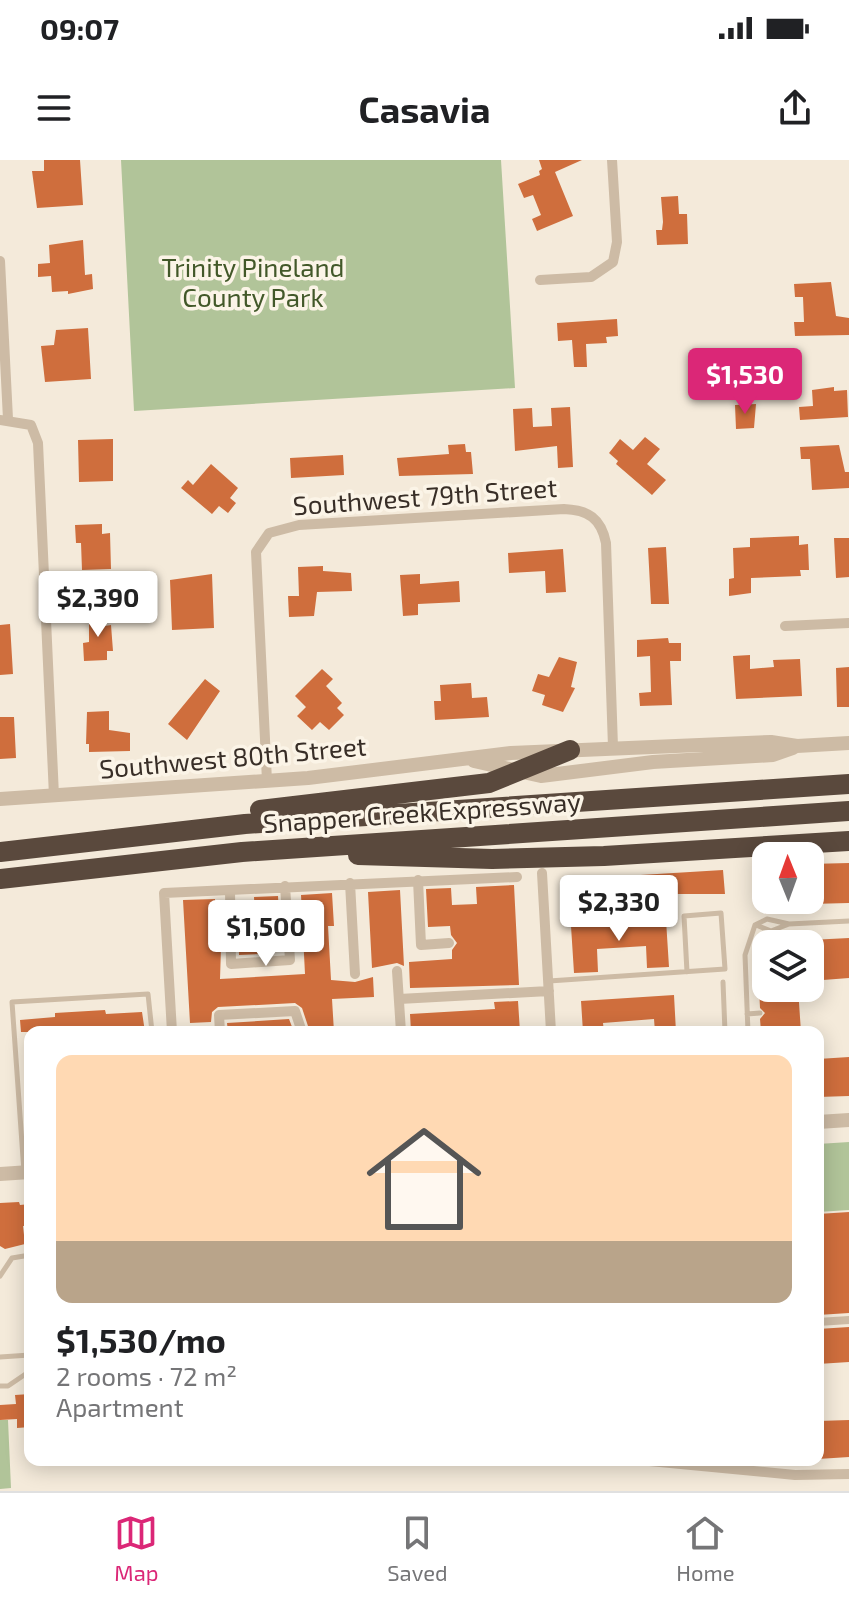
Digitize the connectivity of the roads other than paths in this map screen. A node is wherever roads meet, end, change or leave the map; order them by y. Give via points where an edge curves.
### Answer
1 (612, 160) edge
2 (0, 261) edge
3 (540, 280) dead end
4 (4, 420) edge
5 (849, 623) edge
6 (785, 626) dead end
7 (849, 743) edge
8 (797, 746) junction
9 (613, 747) junction
10 (570, 750) junction
11 (470, 760) junction
12 (522, 772) junction
13 (267, 781) junction
14 (849, 784) edge
15 (54, 796) junction
16 (0, 799) edge
17 (849, 811) edge
18 (152, 833) junction
19 (849, 841) edge
20 (0, 852) edge
21 (242, 852) junction
22 (542, 873) dead end
23 (517, 877) dead end
24 (0, 879) edge
25 (418, 880) junction
26 (350, 883) junction
27 (285, 886) junction
28 (230, 890) junction
29 (849, 921) edge
30 (789, 924) junction
31 (755, 925) junction
32 (449, 943) dead end
33 (397, 971) dead end
34 (687, 972) junction
35 (355, 974) dead end
36 (723, 982) dead end
37 (549, 986) junction
38 (399, 999) junction
39 (760, 1013) dead end
40 (747, 1014) junction
41 (151, 1026) edge
42 (172, 1026) edge
43 (220, 1026) edge
44 (300, 1026) edge
45 (401, 1026) edge
46 (551, 1026) edge
47 (725, 1026) edge
48 (748, 1026) edge
49 (849, 1120) edge
50 (824, 1122) edge
51 (24, 1138) edge
52 (24, 1172) edge
53 (0, 1174) edge
54 (24, 1256) edge
55 (0, 1276) edge
56 (849, 1320) edge
57 (824, 1322) edge
58 (24, 1355) edge
59 (0, 1357) edge
60 (24, 1375) edge
61 (0, 1386) edge
62 (744, 1466) edge
63 (849, 1474) edge

1 - 3 street via 617,242 613,262 591,277
2 - 4 street
4 - 15 street via 31,425 39,449
5 - 6 street
7 - 8 street, Southwest 80th Street
8 - 9 street, Southwest 80th Street via 771,742
8 - 12 street, Southwest 80th Street via 773,755 551,775
9 - 10 street, Southwest 80th Street
9 - 13 street, Southwest 79th Street via 606,543 591,514 555,509 299,525 264,537 255,560
10 - 11 street, Southwest 80th Street
10 - 12 highway
11 - 12 street, Southwest 80th Street
11 - 13 street, Southwest 80th Street
12 - 18 highway via 479,785 177,820
13 - 15 street, Southwest 80th Street
14 - 18 highway, Snapper Creek Expressway
15 - 16 street, Southwest 80th Street
17 - 21 highway, Snapper Creek Expressway
18 - 20 highway, Snapper Creek Expressway
19 - 21 highway via 506,859
21 - 24 highway, Snapper Creek Expressway
22 - 37 street
23 - 25 street
25 - 26 street
25 - 32 street via 421,945
26 - 27 street
26 - 35 street
27 - 28 street
27 - 28 street via 290,960 231,964
28 - 42 street via 164,893
29 - 30 lane
30 - 31 lane via 767,919
30 - 31 lane via 771,931
31 - 40 lane via 745,955
33 - 38 street
34 - 34 lane via 725,969 721,913 684,916
34 - 37 lane
36 - 47 lane
37 - 38 street
37 - 46 street
38 - 45 street
39 - 40 lane
40 - 48 lane
41 - 51 lane via 148,994 12,1002
43 - 44 street via 219,1015 295,1011
49 - 50 street
52 - 53 street
54 - 55 lane via 12,1258
56 - 57 street
58 - 59 lane
60 - 61 lane
62 - 63 street via 795,1475

